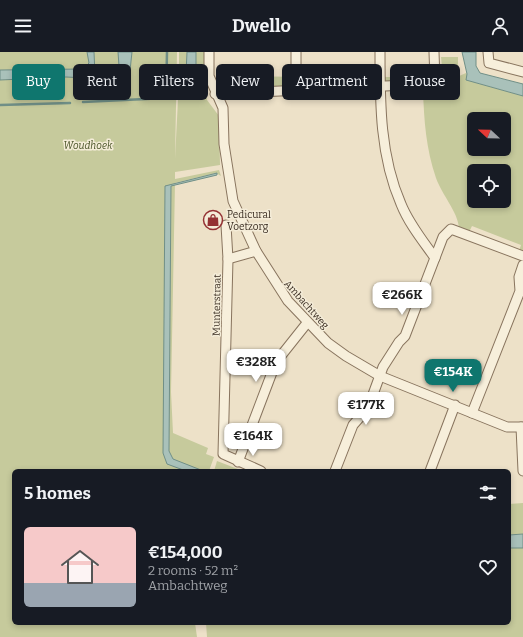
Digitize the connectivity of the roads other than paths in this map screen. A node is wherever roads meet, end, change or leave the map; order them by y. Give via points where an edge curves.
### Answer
1 (209, 52) edge
2 (296, 52) edge
3 (380, 52) edge
4 (434, 52) edge
5 (488, 52) edge
6 (296, 64) edge
7 (380, 64) edge
8 (523, 72) edge
9 (382, 87) edge
10 (216, 94) edge
11 (219, 100) edge
12 (381, 100) edge
13 (226, 225) dead end
14 (256, 251) junction
15 (523, 256) edge
16 (435, 258) junction
17 (228, 259) junction
18 (523, 265) edge
19 (307, 323) junction
20 (380, 376) junction
21 (455, 405) junction
22 (472, 413) junction
23 (522, 427) edge
24 (238, 462) junction
25 (256, 469) edge
26 (336, 469) edge
27 (431, 469) edge
28 (523, 471) edge

1 - 10 street, Ambachtweg via 209,76
2 - 6 street
3 - 7 street
4 - 9 street via 435,80 427,84
5 - 8 street via 489,63
11 - 14 street, Ambachtweg via 223,108 224,144 233,201
12 - 16 street via 382,126 391,177 415,231
13 - 17 street, Munterstraat
14 - 17 street
14 - 19 street, Ambachtweg via 288,301
15 - 16 street via 451,230 443,237
16 - 20 street via 405,336 383,367
17 - 24 street, Munterstraat via 220,454
18 - 22 street via 519,277 520,291
19 - 20 street, Ambachtweg via 336,349
19 - 24 street via 276,362
20 - 21 street, Ambachtweg
20 - 26 street via 368,408 352,426
21 - 22 street, Ambachtweg
21 - 27 street
22 - 23 street, Ambachtweg via 507,427
23 - 28 street
24 - 25 street, Munterstraat

